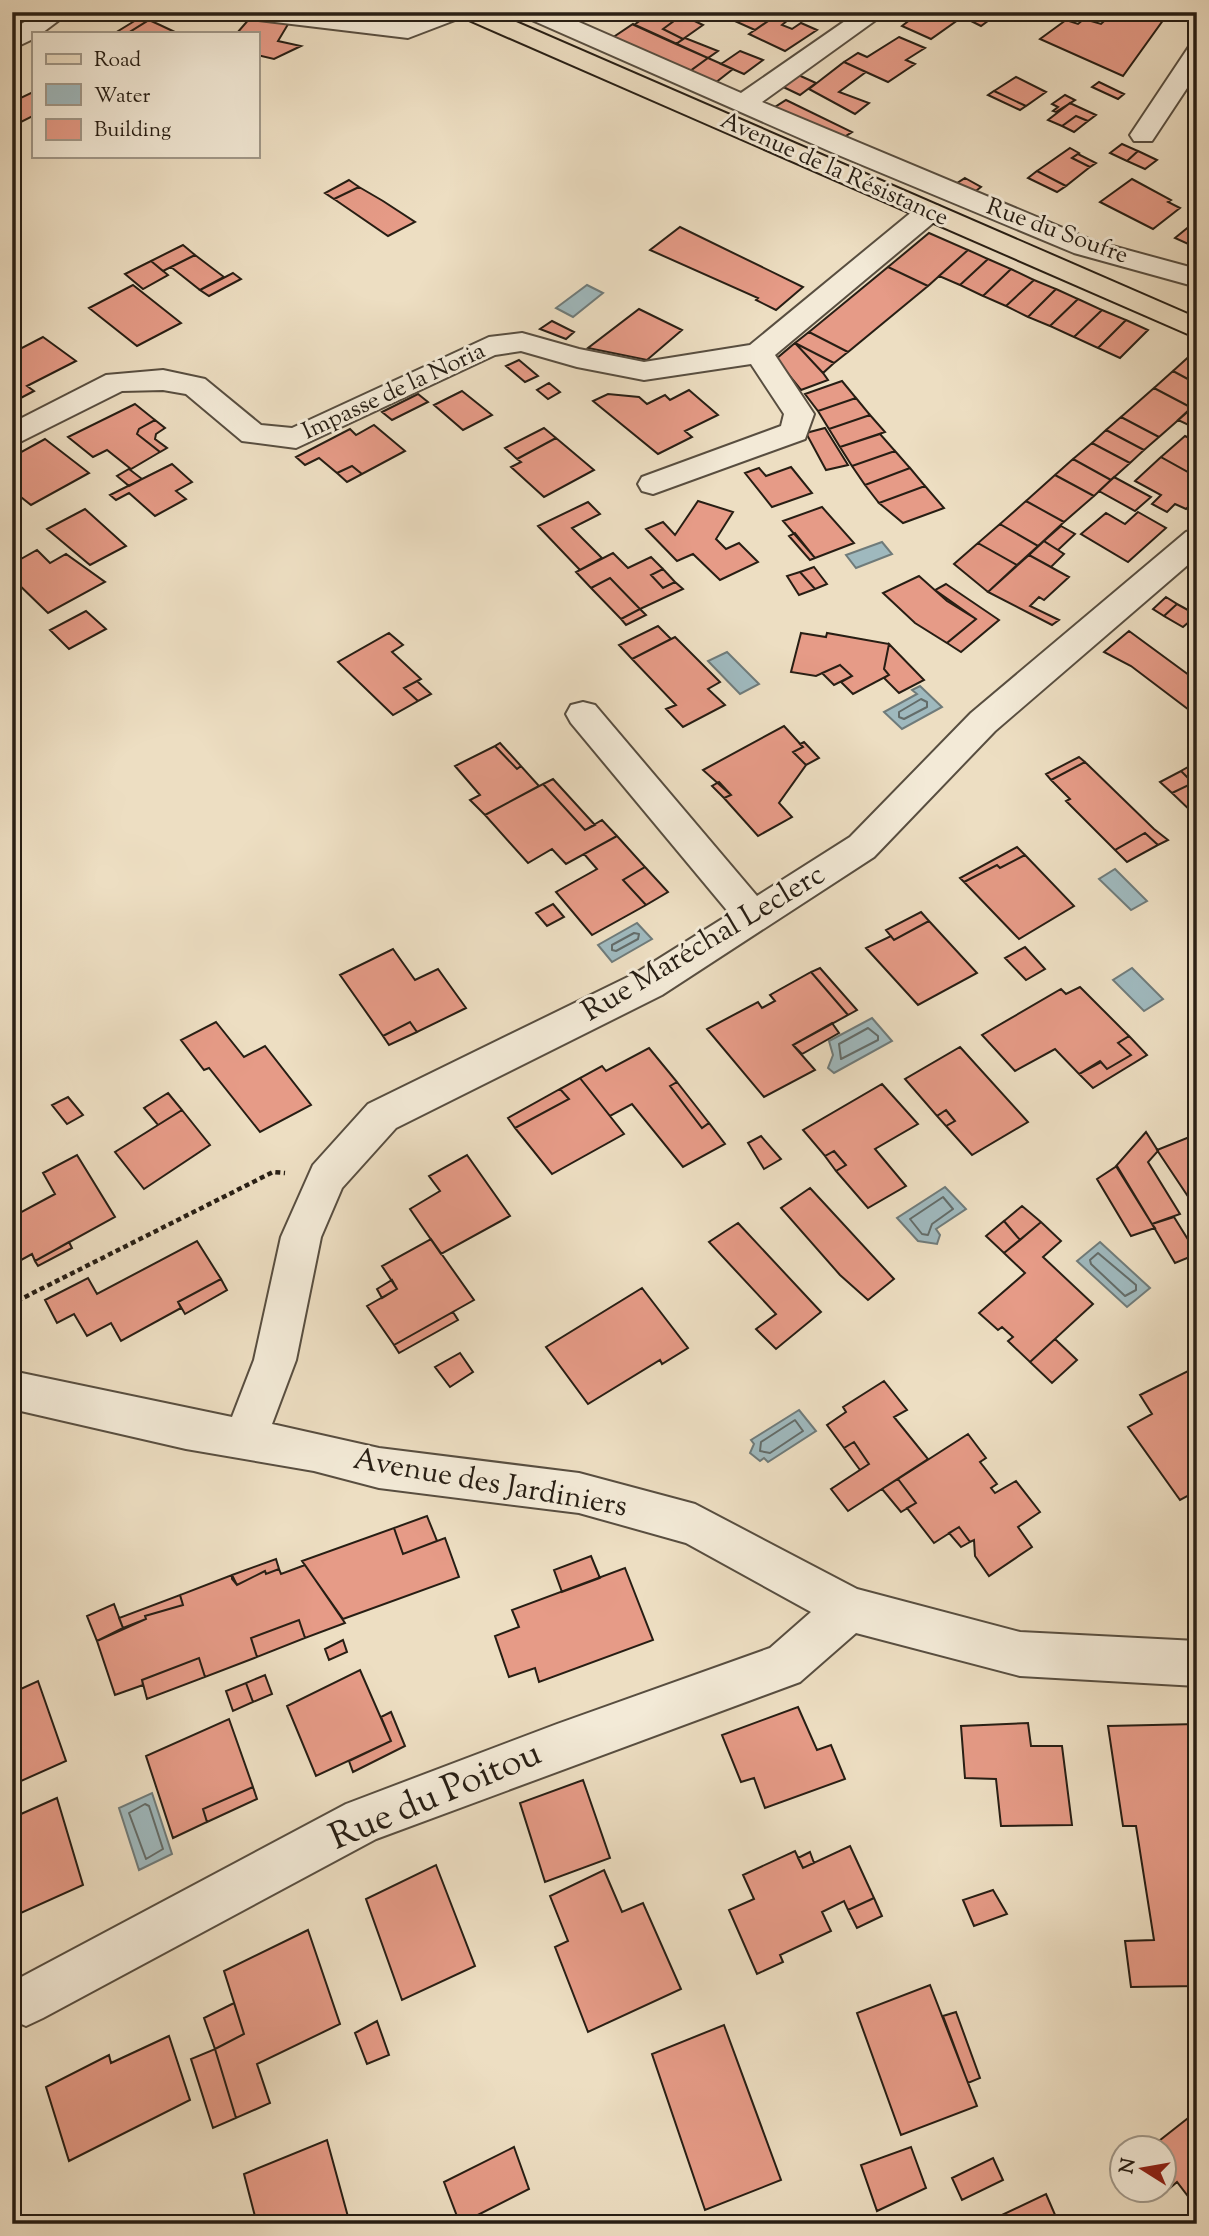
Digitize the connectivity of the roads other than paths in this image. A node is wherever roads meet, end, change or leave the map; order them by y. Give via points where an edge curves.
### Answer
1 (58, 12) edge
2 (250, 12) edge
3 (454, 12) edge
4 (534, 12) edge
5 (871, 13) edge
6 (493, 16) edge
7 (12, 41) edge
8 (1197, 53) edge
9 (745, 102) junction
10 (1143, 135) dead end
11 (929, 212) junction
12 (1197, 278) edge
13 (1197, 329) edge
14 (760, 353) junction
15 (12, 436) edge
16 (653, 484) dead end
17 (1197, 540) edge
18 (583, 714) dead end
19 (754, 917) junction
20 (12, 1390) edge
21 (246, 1440) junction
22 (849, 1609) junction
23 (1197, 1664) edge
24 (26, 2001) dead end

1 - 7 street
2 - 3 street via 408,30
4 - 9 street, Rue du Soufre
5 - 9 street
6 - 11 main road, Avenue de la Résistance
8 - 10 street
9 - 12 street, Rue du Soufre via 1084,247
11 - 13 main road, Avenue de la Résistance
11 - 14 street
14 - 15 street, Impasse de la Noria via 643,371 522,342 489,346 296,438 253,434 195,386 163,380 116,382
14 - 16 street via 799,414 794,432
17 - 19 street, Rue Maréchal Leclerc via 983,723 862,847
18 - 19 street
19 - 21 street, Rue Maréchal Leclerc via 649,984 382,1115 327,1177 301,1237 275,1360
20 - 21 street, Avenue des Jardiniers
21 - 22 street, Avenue des Jardiniers via 379,1468 592,1496 695,1525
22 - 23 street, Avenue des Jardiniers via 1020,1654
22 - 24 street, Rue du Poitou via 784,1666 363,1821

